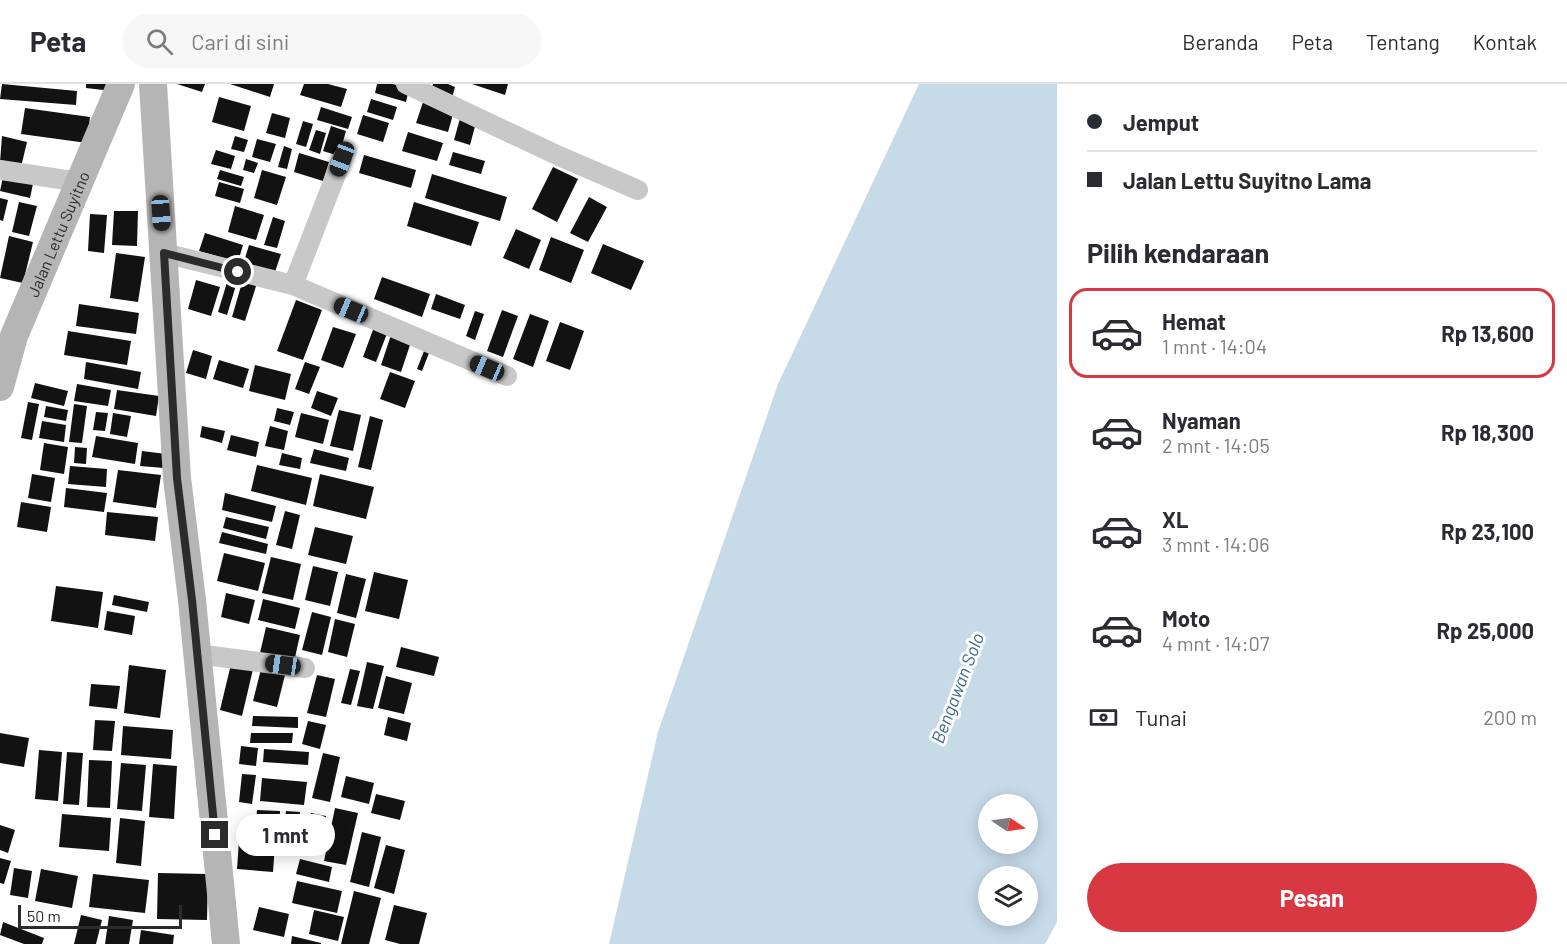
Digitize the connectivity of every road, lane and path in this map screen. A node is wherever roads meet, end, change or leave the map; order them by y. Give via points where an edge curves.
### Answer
1 (121, 84) edge
2 (153, 84) edge
3 (406, 84) edge
4 (106, 120) junction
5 (156, 132) junction
6 (342, 159) dead end
7 (0, 170) edge
8 (79, 182) junction
9 (638, 190) dead end
10 (164, 253) junction
11 (293, 285) junction
12 (507, 376) dead end
13 (0, 387) edge
14 (197, 654) junction
15 (304, 668) dead end
16 (226, 944) edge

1 - 4 main road, Jalan Lettu Suyitno
2 - 5 main road
3 - 9 street
4 - 5 main road via 125,104 143,104
4 - 8 main road, Jalan Lettu Suyitno
5 - 10 main road
6 - 11 street
7 - 8 street
8 - 13 main road, Jalan Lettu Suyitno via 14,336
10 - 11 street
10 - 14 main road via 177,478
11 - 12 street
14 - 15 street
14 - 16 main road

